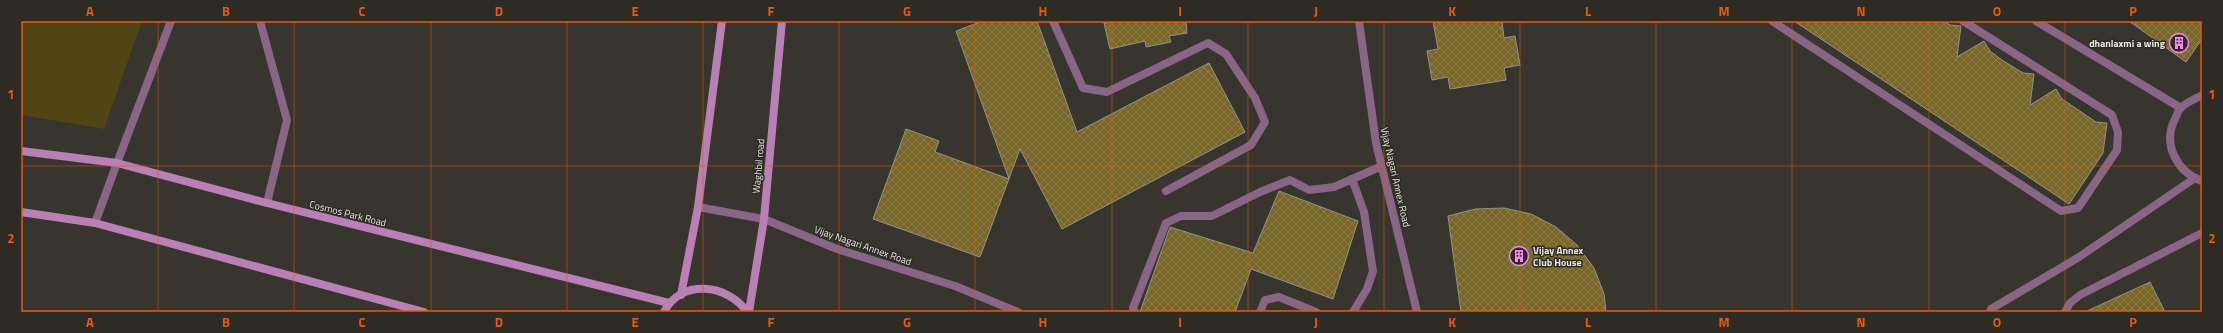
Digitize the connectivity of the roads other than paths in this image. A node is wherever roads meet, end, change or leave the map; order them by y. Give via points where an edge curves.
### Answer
1 (171, 21) edge
2 (260, 21) edge
3 (722, 21) edge
4 (782, 21) edge
5 (1053, 21) edge
6 (1359, 21) edge
7 (1772, 21) edge
8 (1963, 21) edge
9 (2036, 21) edge
10 (2202, 95) edge
11 (2181, 108) junction
12 (21, 151) edge
13 (117, 162) junction
14 (1382, 166) junction
15 (1352, 179) junction
16 (2198, 180) edge
17 (1166, 191) dead end
18 (267, 203) junction
19 (698, 207) junction
20 (21, 212) edge
21 (764, 219) junction
22 (95, 223) junction
23 (2202, 233) edge
24 (681, 295) junction
25 (668, 303) junction
26 (403, 310) edge
27 (424, 312) edge
28 (664, 312) edge
29 (748, 312) edge
30 (1018, 312) edge
31 (1136, 312) edge
32 (1260, 312) edge
33 (1316, 312) edge
34 (1353, 312) edge
35 (1418, 312) edge
36 (1990, 312) edge
37 (2065, 312) edge

1 - 13 street
2 - 18 street via 287,120
3 - 19 main road
4 - 21 main road, Waghbil road
5 - 17 street via 1083,88 1108,92 1208,43 1226,54 1255,98 1266,122 1251,145
6 - 14 street, Vijay Nagari Annex Road via 1376,143
7 - 8 street via 2061,211 2078,208 2117,150 2118,132 2112,115
9 - 11 street
10 - 11 street
11 - 16 street via 2171,126 2170,147 2179,165
12 - 13 main road, Cosmos Park Road
13 - 18 main road, Cosmos Park Road
13 - 22 street
14 - 15 street
14 - 35 street, Vijay Nagari Annex Road
15 - 31 street via 1334,187 1310,190 1290,180 1212,216 1181,216 1166,223 1133,308
15 - 34 street via 1364,212 1374,271
16 - 36 street
18 - 25 main road, Cosmos Park Road
19 - 21 street, Vijay Nagari Annex Road
19 - 24 main road
20 - 22 main road
21 - 29 main road, Waghbil road
21 - 30 street, Vijay Nagari Annex Road via 837,249 955,286
22 - 26 main road
23 - 37 street via 2080,295 2070,303
24 - 25 main road
24 - 29 main road via 696,289 712,288 728,293
25 - 28 main road
26 - 27 main road
32 - 33 street via 1265,300 1279,297

